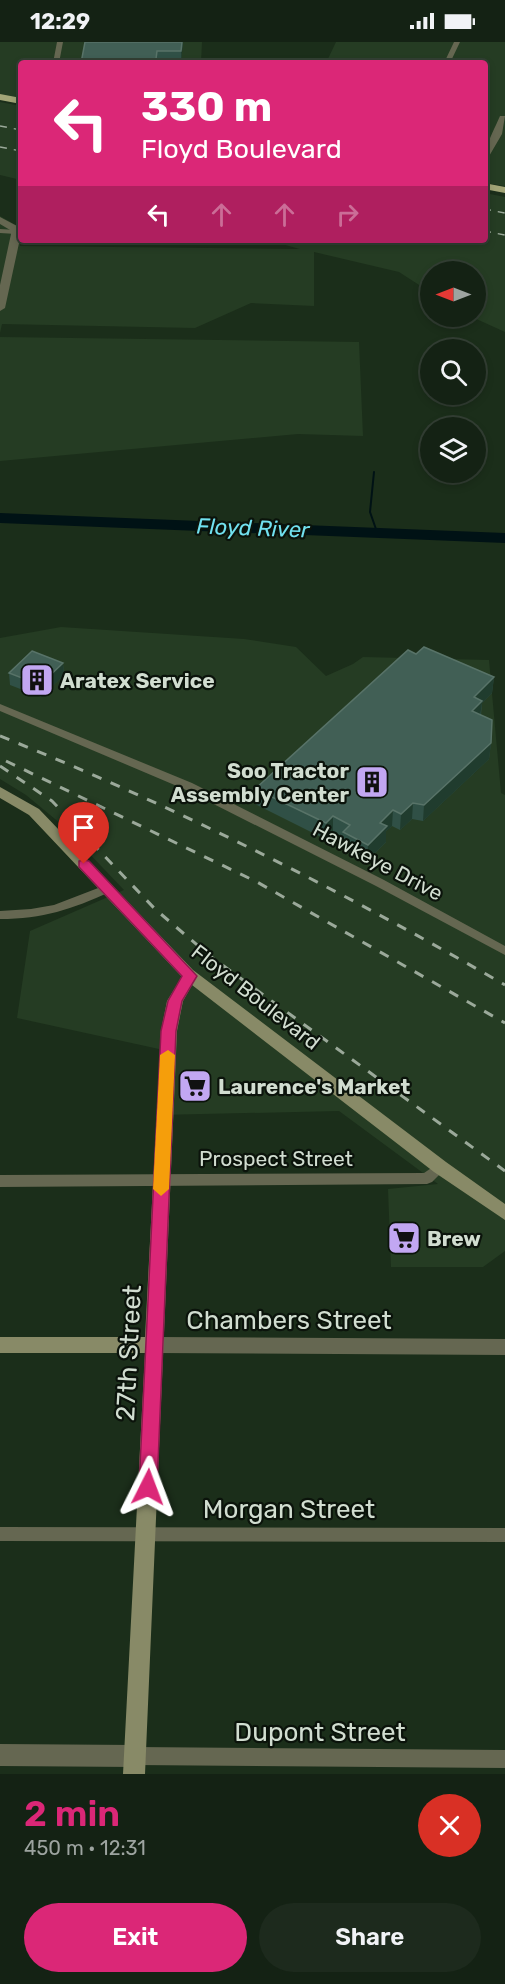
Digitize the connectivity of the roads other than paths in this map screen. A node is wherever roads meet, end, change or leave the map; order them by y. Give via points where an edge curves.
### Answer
1 (60, 42) edge
2 (457, 42) edge
3 (57, 60) edge
4 (448, 60) edge
5 (0, 97) edge
6 (18, 100) edge
7 (503, 118) dead end
8 (488, 151) edge
9 (488, 187) edge
10 (505, 190) edge
11 (0, 220) edge
12 (17, 228) edge
13 (0, 231) edge
14 (3, 283) edge
15 (0, 308) edge
16 (0, 707) edge
17 (3, 797) edge
18 (106, 888) junction
19 (0, 915) edge
20 (505, 951) edge
21 (190, 976) junction
22 (440, 1167) junction
23 (161, 1180) junction
24 (0, 1181) edge
25 (505, 1214) edge
26 (0, 1345) edge
27 (155, 1345) junction
28 (505, 1347) edge
29 (0, 1534) edge
30 (146, 1534) junction
31 (505, 1535) edge
32 (0, 1755) edge
33 (505, 1759) edge
34 (135, 1765) edge

1 - 3 street
2 - 4 street
5 - 6 main road
7 - 8 street
9 - 10 main road
11 - 12 street
12 - 13 street
12 - 14 street
14 - 15 street
16 - 20 street, Hawkeye Drive via 188,786
17 - 18 main road, Floyd Boulevard via 34,812
18 - 19 street via 57,911
18 - 21 main road, Floyd Boulevard
21 - 22 main road, Floyd Boulevard
21 - 23 main road, 27th Street via 175,1001 169,1031
22 - 23 street, Prospect Street via 428,1178
22 - 25 main road, Floyd Boulevard
23 - 24 street, Prospect Street
23 - 27 main road, 27th Street
26 - 27 main road, Chambers Street
27 - 28 street, Chambers Street
27 - 30 main road, 27th Street
29 - 30 street, Morgan Street
30 - 31 street, Morgan Street
30 - 34 main road, 27th Street
32 - 34 street
33 - 34 street, Dupont Street

